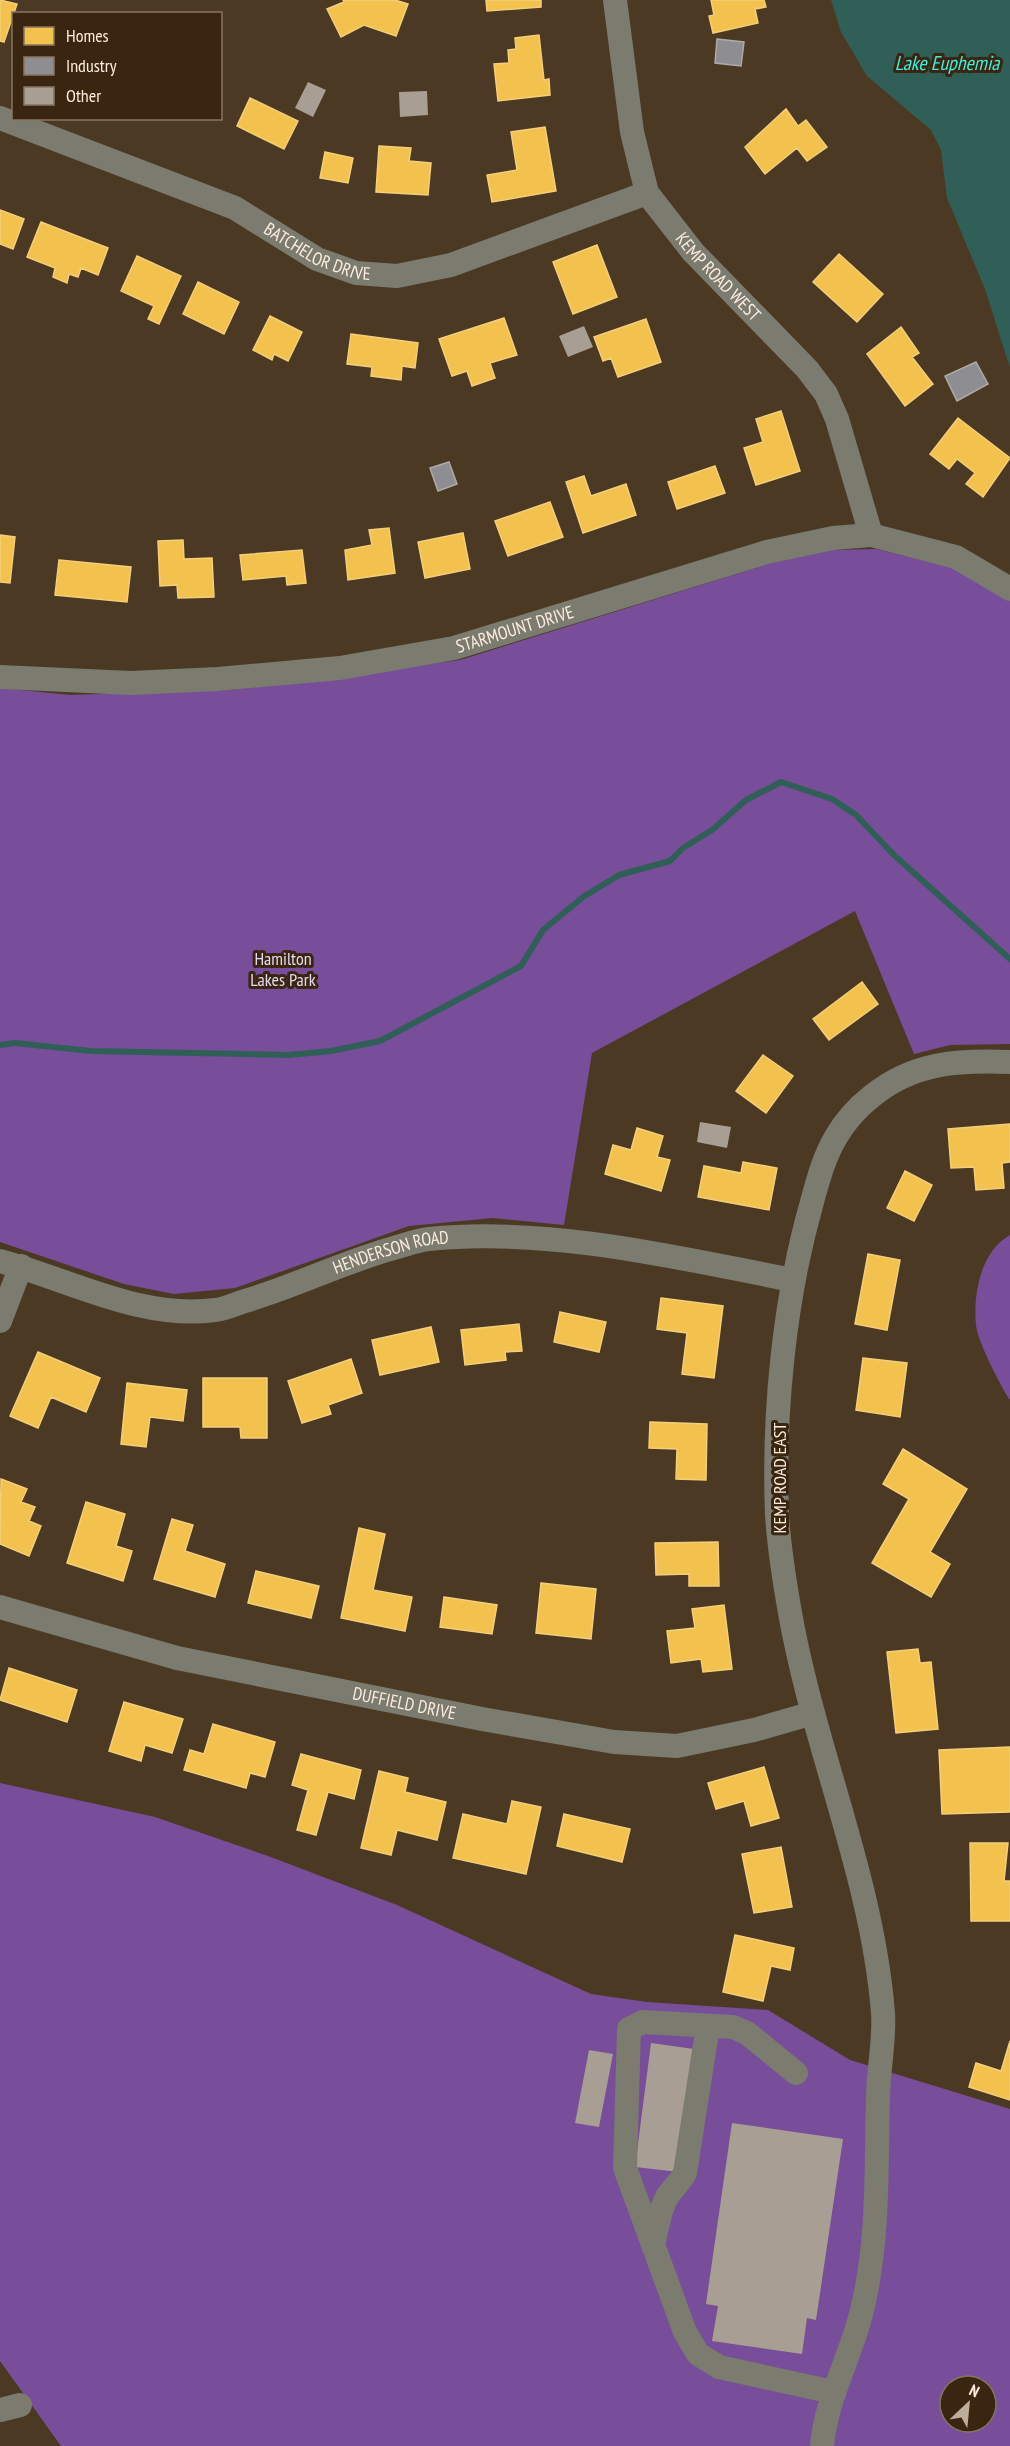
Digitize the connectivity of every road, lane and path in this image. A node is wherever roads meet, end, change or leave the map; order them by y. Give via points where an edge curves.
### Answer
1 (615, 0) edge
2 (0, 118) edge
3 (647, 193) junction
4 (871, 535) junction
5 (1010, 589) edge
6 (0, 676) edge
7 (1010, 1062) edge
8 (10, 1263) edge
9 (792, 1280) junction
10 (0, 1321) edge
11 (0, 1607) edge
12 (813, 1713) junction
13 (708, 2026) junction
14 (796, 2073) dead end
15 (653, 2245) junction
16 (833, 2392) junction
17 (822, 2446) edge

1 - 3 street, KEMP ROAD WEST via 632,132
2 - 3 street, BATCHELOR DRIVE via 236,208 317,259 356,273 397,276 451,265
3 - 4 street, KEMP ROAD WEST via 693,252 807,369 826,394
4 - 5 street, STARMOUNT DRIVE via 956,557
4 - 6 street, STARMOUNT DRIVE via 833,538 767,552 454,648 340,668 131,683
7 - 9 street, KEMP ROAD EAST via 962,1060 927,1067 871,1097 836,1136 823,1165
8 - 9 street, HENDERSON ROAD via 121,1300 171,1310 215,1310 427,1239 493,1236 568,1242
8 - 10 street
9 - 12 street, KEMP ROAD EAST via 780,1396 777,1517 789,1609
11 - 12 street, DUFFIELD DRIVE via 177,1658 614,1742 677,1746
12 - 16 street, KEMP ROAD EAST via 867,1911 883,2016 870,2273 862,2310
13 - 14 street via 747,2032
13 - 15 street via 685,2173 664,2205
13 - 15 street via 643,2022 629,2029 625,2169
15 - 16 street via 685,2332 698,2355 719,2367
16 - 17 street, KEMP ROAD EAST

